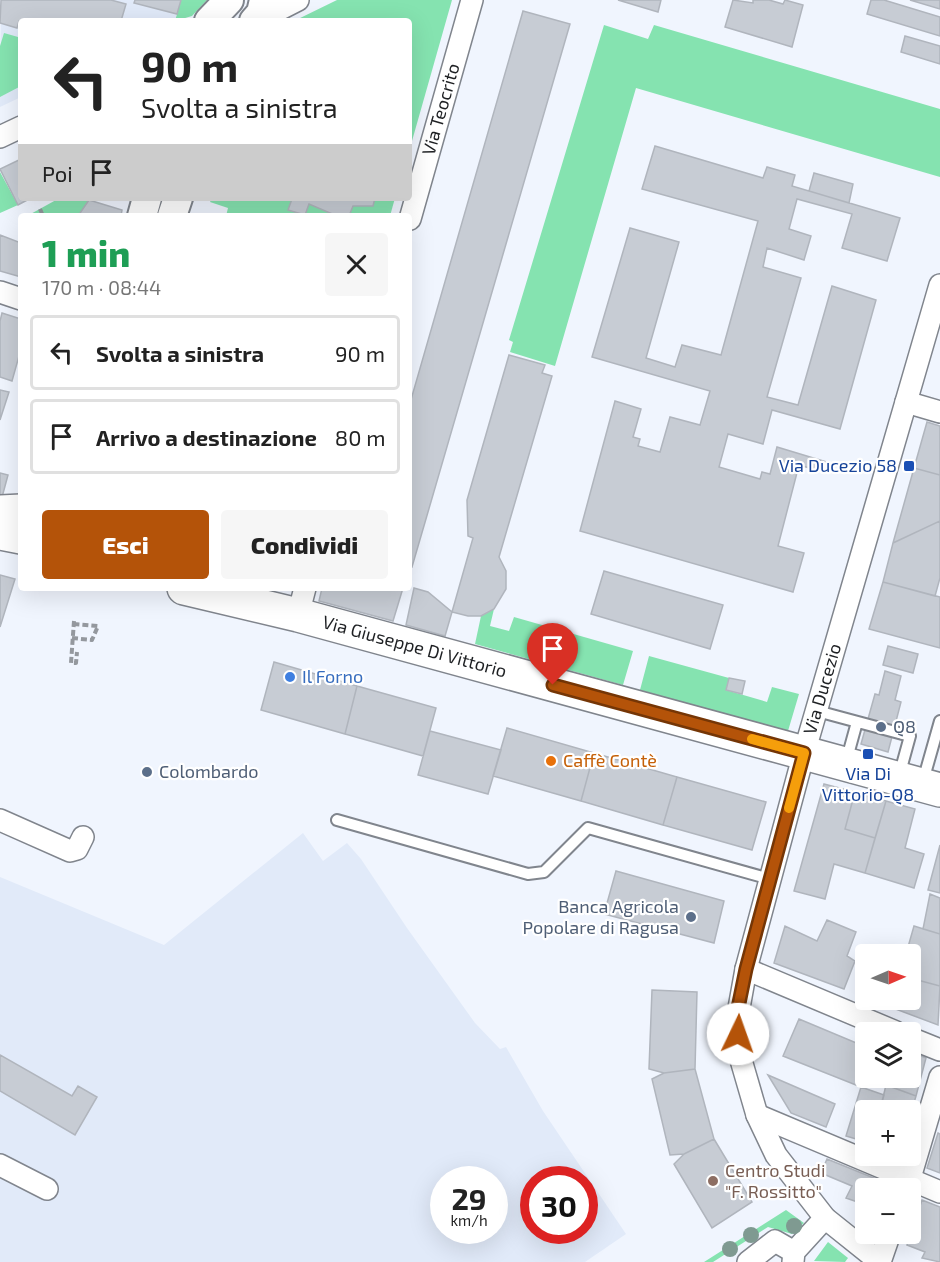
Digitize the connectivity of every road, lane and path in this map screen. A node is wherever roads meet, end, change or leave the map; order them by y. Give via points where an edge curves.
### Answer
1 (298, 0) edge
2 (472, 0) edge
3 (261, 9) edge
4 (18, 128) edge
5 (0, 137) edge
6 (40, 209) dead end
7 (42, 213) edge
8 (412, 213) edge
9 (940, 285) edge
10 (0, 292) edge
11 (18, 298) edge
12 (906, 402) junction
13 (940, 412) edge
14 (18, 511) edge
15 (0, 512) edge
16 (0, 533) edge
17 (18, 536) edge
18 (204, 591) edge
19 (223, 594) edge
20 (301, 602) edge
21 (72, 638) junction
22 (77, 652) dead end
23 (817, 711) junction
24 (940, 721) edge
25 (857, 722) junction
26 (804, 753) junction
27 (846, 764) junction
28 (920, 785) edge
29 (0, 820) edge
30 (337, 820) dead end
31 (83, 837) dead end
32 (770, 879) junction
33 (746, 969) junction
34 (872, 1022) edge
35 (921, 1042) edge
36 (940, 1050) edge
37 (940, 1077) edge
38 (757, 1115) junction
39 (0, 1165) edge
40 (896, 1178) edge
41 (911, 1178) edge
42 (921, 1187) edge
43 (47, 1189) dead end
44 (940, 1192) edge
45 (825, 1218) junction
46 (886, 1244) edge
47 (793, 1257) edge
48 (748, 1262) edge
49 (880, 1262) edge

1 - 3 street
2 - 8 street, Via Teocrito
4 - 5 street
6 - 7 path
9 - 12 street, Via Ducezio
10 - 11 street
12 - 13 street
12 - 23 street, Via Ducezio
14 - 15 main road
16 - 17 main road
18 - 19 main road, Via Giuseppe Di Vittorio
19 - 20 main road, Via Giuseppe Di Vittorio
20 - 26 main road, Via Giuseppe Di Vittorio
21 - 21 path via 74,622 98,626 92,640
21 - 22 path via 71,663 76,663
23 - 25 lane
23 - 26 street, Via Ducezio
24 - 28 lane
25 - 27 lane
25 - 28 lane via 910,736
26 - 27 main road, Via Giuseppe Di Vittorio
26 - 32 street, Via Ducezio
27 - 28 main road, Via Giuseppe Di Vittorio
29 - 31 street via 70,851 77,849
30 - 32 lane via 528,874 544,872 588,828
32 - 33 street, Via Ducezio
33 - 34 street
33 - 38 street, Via Ducezio via 738,1008 738,1034 741,1060
35 - 36 street
37 - 41 street
38 - 40 street
38 - 45 street, Via Ducezio via 776,1155
39 - 43 street
42 - 44 street
45 - 47 street
45 - 49 street, Via Ducezio
46 - 49 street
47 - 48 street via 775,1241

